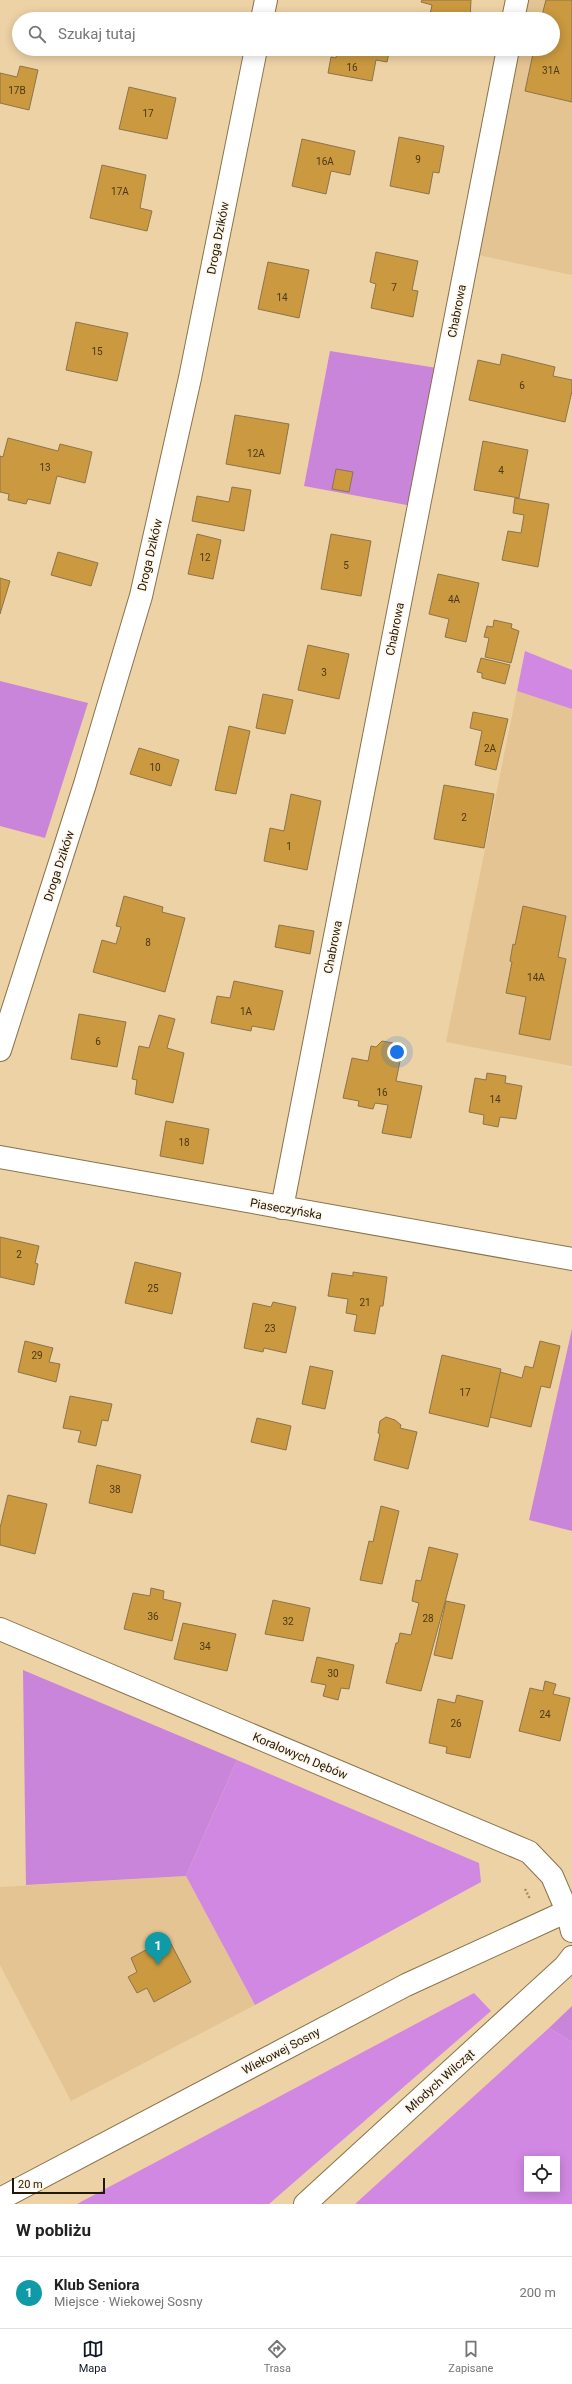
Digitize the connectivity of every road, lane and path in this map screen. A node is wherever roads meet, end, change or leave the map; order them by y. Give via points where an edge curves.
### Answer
1 (266, 0) edge
2 (517, 0) edge
3 (263, 12) edge
4 (515, 12) edge
5 (255, 56) edge
6 (507, 56) edge
7 (0, 1050) edge
8 (0, 1158) edge
9 (282, 1208) junction
10 (572, 1259) edge
11 (0, 1629) edge
12 (570, 1917) edge
13 (572, 1957) edge
14 (0, 2199) edge
15 (305, 2204) edge

1 - 3 street
2 - 4 street
5 - 7 street, Droga Dzików via 190,378 141,596 85,784
6 - 9 street, Chabrowa
8 - 9 street, Piaseczyńska
9 - 10 street, Piaseczyńska
11 - 12 street, Koralowych Dębów via 529,1852 552,1876
12 - 14 street, Wiekowej Sosny via 406,1985
13 - 15 street, Młodych Wilcząt

